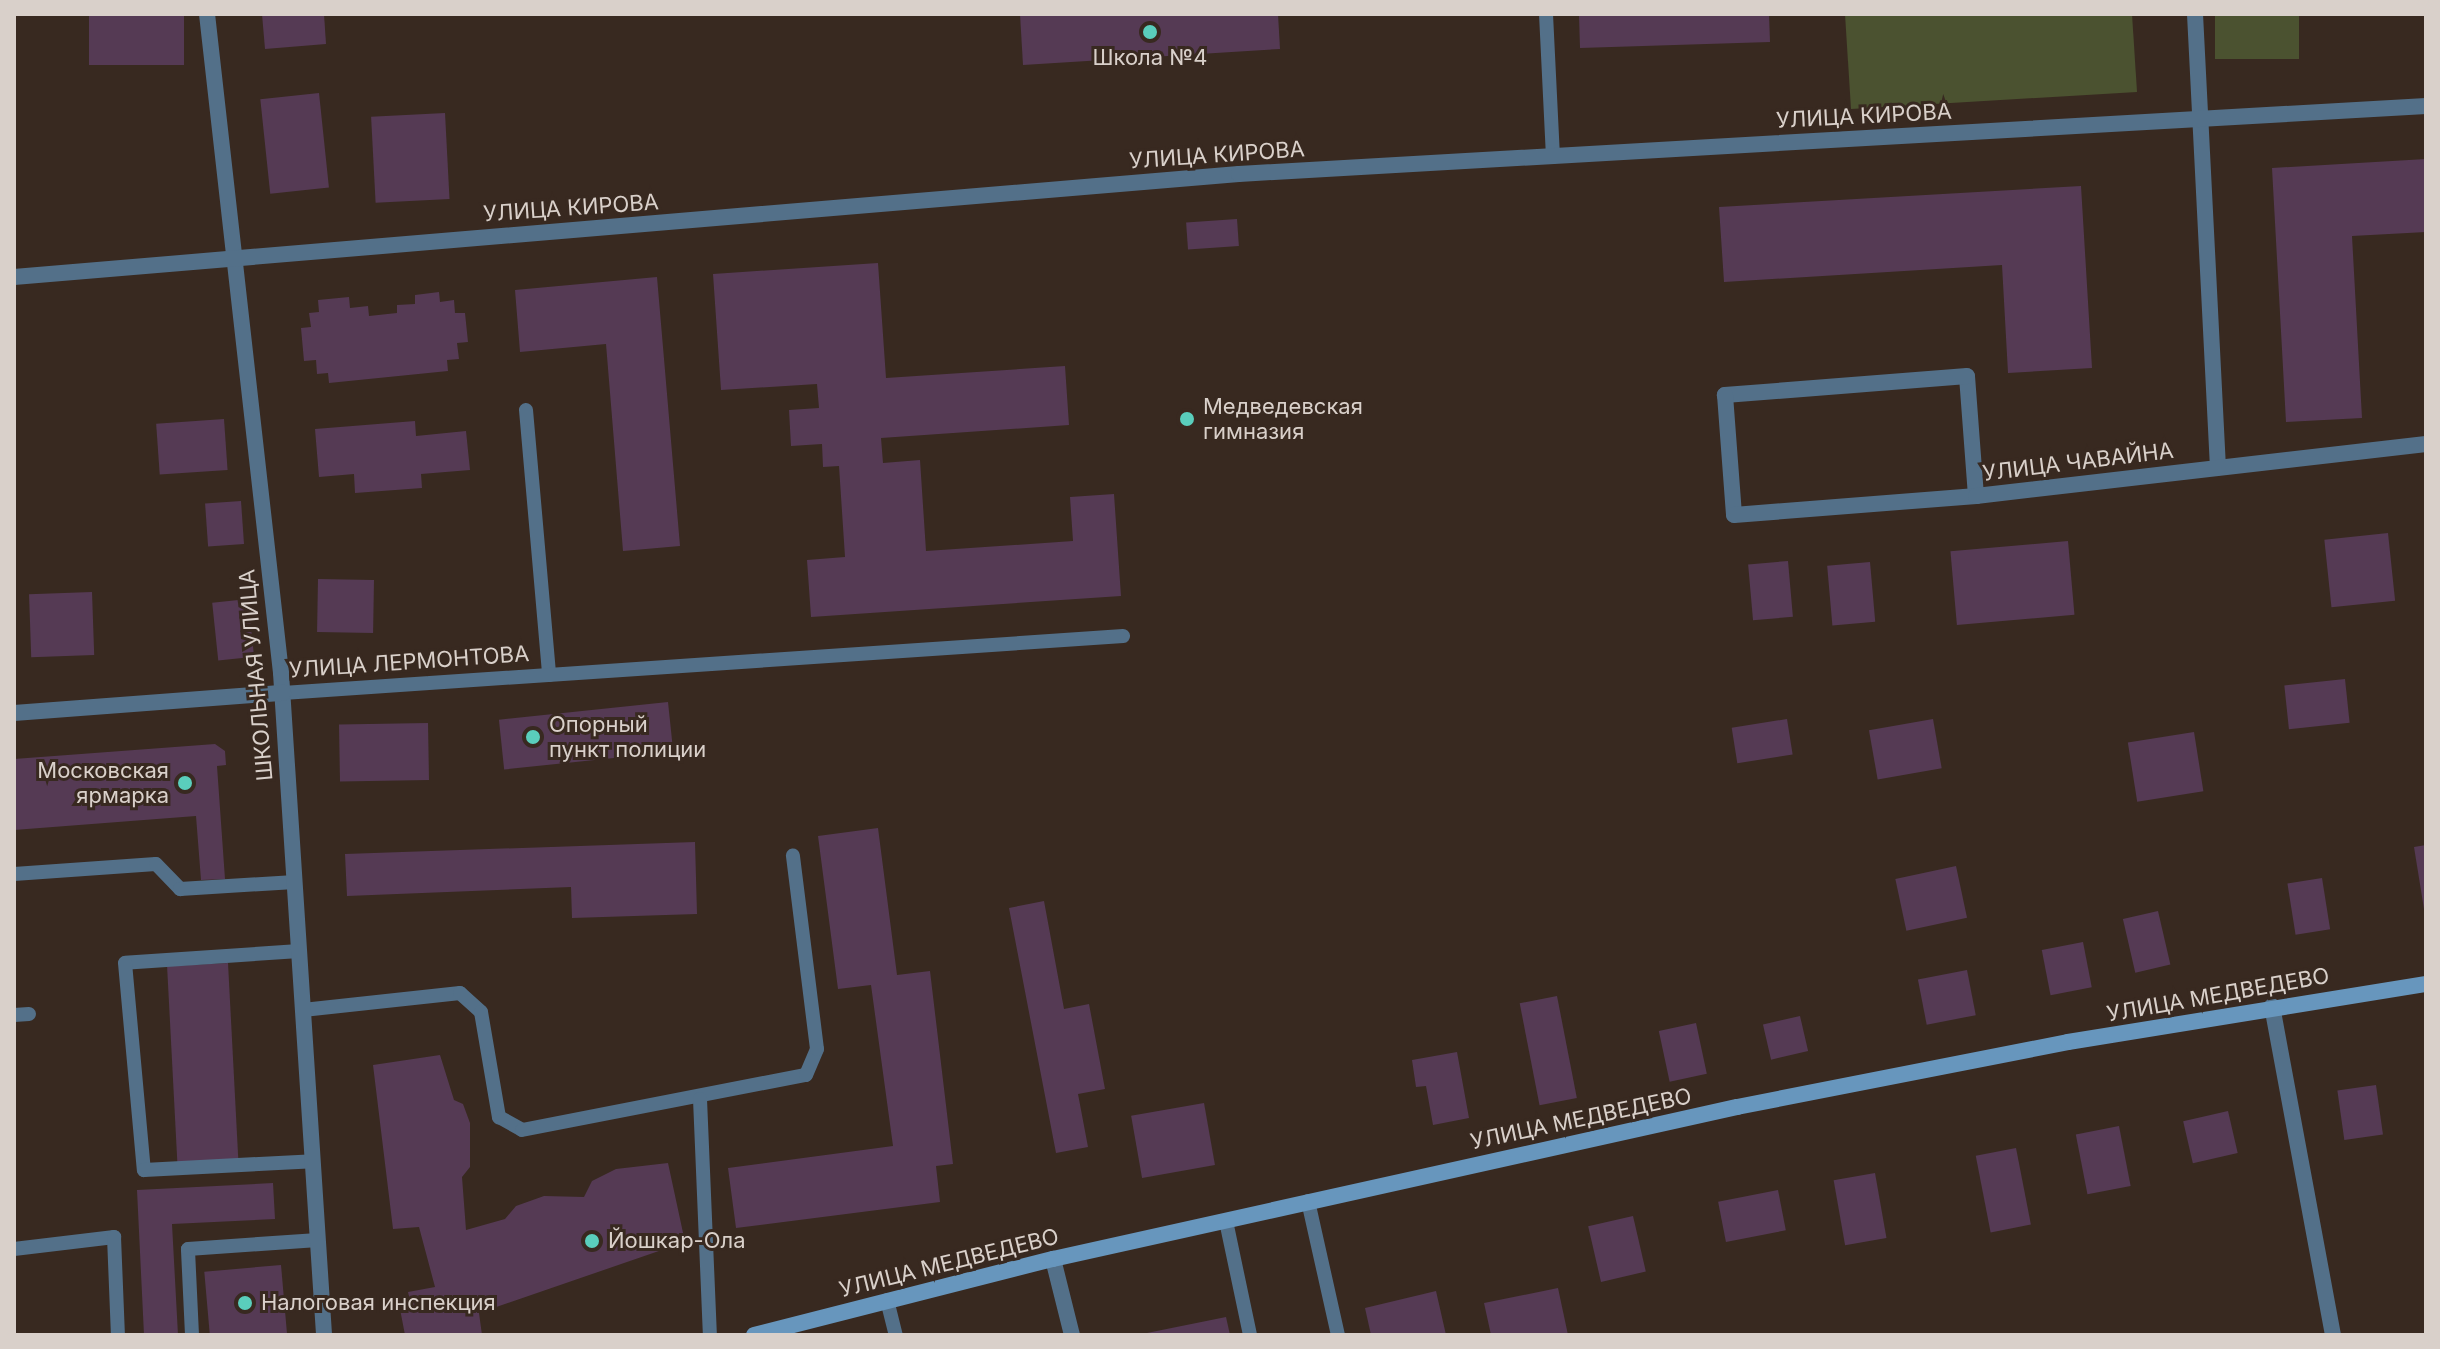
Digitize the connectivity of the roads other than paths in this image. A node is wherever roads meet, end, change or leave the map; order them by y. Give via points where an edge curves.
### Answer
1 (207, 14) edge
2 (1546, 14) edge
3 (2195, 14) edge
4 (2426, 106) edge
5 (2203, 118) junction
6 (1553, 157) junction
7 (234, 257) junction
8 (14, 277) edge
9 (526, 410) dead end
10 (2426, 444) edge
11 (2218, 467) junction
12 (1976, 496) junction
13 (1123, 636) dead end
14 (549, 675) junction
15 (283, 693) junction
16 (14, 713) edge
17 (793, 855) dead end
18 (14, 874) edge
19 (295, 882) junction
20 (299, 951) junction
21 (2426, 984) edge
22 (2272, 1006) junction
23 (303, 1010) junction
24 (700, 1099) junction
25 (313, 1161) junction
26 (1308, 1201) junction
27 (1226, 1221) junction
28 (318, 1240) junction
29 (14, 1249) edge
30 (1053, 1259) junction
31 (887, 1300) junction
32 (118, 1335) edge
33 (192, 1335) edge
34 (324, 1335) edge
35 (710, 1335) edge
36 (754, 1335) edge
37 (896, 1335) edge
38 (1072, 1335) edge
39 (1250, 1335) edge
40 (1338, 1335) edge
41 (2333, 1335) edge

1 - 7 street, ШКОЛЬНАЯ УЛИЦА
2 - 6 lane
3 - 5 street
4 - 5 street, УЛИЦА КИРОВА
5 - 6 street, УЛИЦА КИРОВА
5 - 11 street
6 - 7 street, УЛИЦА КИРОВА via 1239,174
7 - 8 street, УЛИЦА КИРОВА
7 - 15 street, ШКОЛЬНАЯ УЛИЦА
9 - 14 lane
10 - 11 street, УЛИЦА ЧАВАЙНА
11 - 12 street, УЛИЦА ЧАВАЙНА
12 - 12 street, УЛИЦА ЧАВАЙНА via 1967,376 1725,395 1734,515
13 - 14 lane, УЛИЦА ЛЕРМОНТОВА
14 - 15 lane, УЛИЦА ЛЕРМОНТОВА
15 - 16 street, УЛИЦА ЛЕРМОНТОВА
15 - 19 street, ШКОЛЬНАЯ УЛИЦА
17 - 24 lane via 817,1049 806,1075
18 - 19 lane via 156,864 180,889
19 - 20 street, ШКОЛЬНАЯ УЛИЦА
20 - 23 street, ШКОЛЬНАЯ УЛИЦА
20 - 25 lane via 125,963 144,1170
21 - 22 street, УЛИЦА МЕДВЕДЕВО
22 - 26 street, УЛИЦА МЕДВЕДЕВО via 1737,1107
22 - 41 street
23 - 24 lane via 460,993 481,1012 499,1117 522,1130
23 - 25 street, ШКОЛЬНАЯ УЛИЦА
24 - 35 lane
25 - 28 street, ШКОЛЬНАЯ УЛИЦА
26 - 27 street, УЛИЦА МЕДВЕДЕВО
26 - 40 lane
27 - 30 street, УЛИЦА МЕДВЕДЕВО
27 - 39 lane
28 - 33 lane via 188,1249
28 - 34 street, ШКОЛЬНАЯ УЛИЦА
29 - 32 lane via 114,1237
30 - 31 street, УЛИЦА МЕДВЕДЕВО
30 - 38 street
31 - 36 street, УЛИЦА МЕДВЕДЕВО
31 - 37 lane

